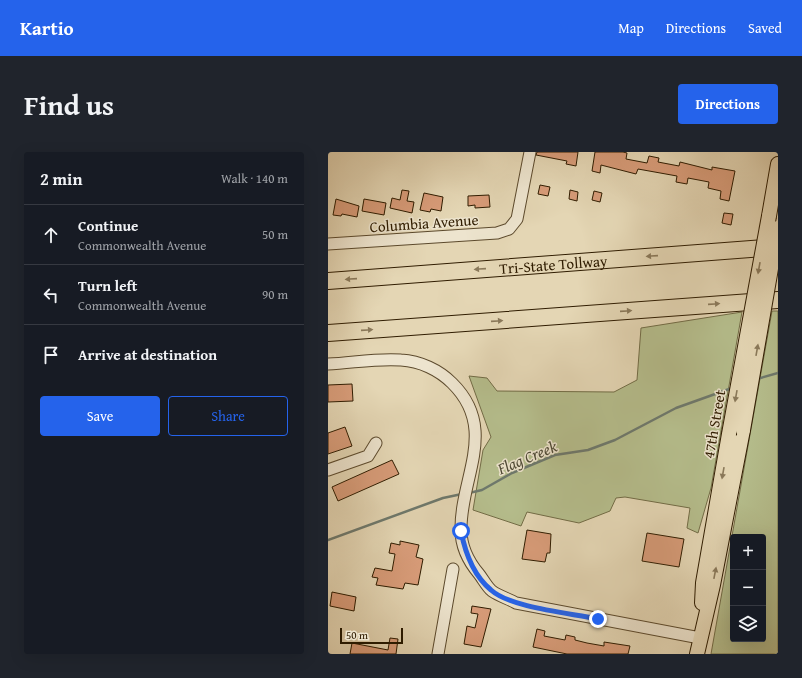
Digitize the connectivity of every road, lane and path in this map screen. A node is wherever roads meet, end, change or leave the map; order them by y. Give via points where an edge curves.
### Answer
1 (530, 152) edge
2 (778, 164) edge
3 (778, 228) edge
4 (328, 244) edge
5 (778, 247) edge
6 (328, 281) edge
7 (778, 300) edge
8 (328, 333) edge
9 (328, 364) edge
10 (736, 432) junction
11 (376, 443) dead end
12 (328, 470) edge
13 (453, 569) dead end
14 (700, 638) junction
15 (438, 654) edge
16 (697, 654) edge

1 - 4 street, Columbia Avenue via 517,219 510,229 497,233
2 -> 10 main road, 47th Street, bridge
10 -> 3 main road, 47th Street, bridge
5 -> 6 highway, Tri-State Tollway
8 -> 7 highway
9 - 14 street via 401,360 427,366 448,379 464,395 473,418 476,443 461,531 464,548 472,565 491,590 516,603
10 - 14 main road, 47th Street via 713,585
11 - 12 street via 368,456
13 - 15 street
14 - 16 main road, 47th Street

